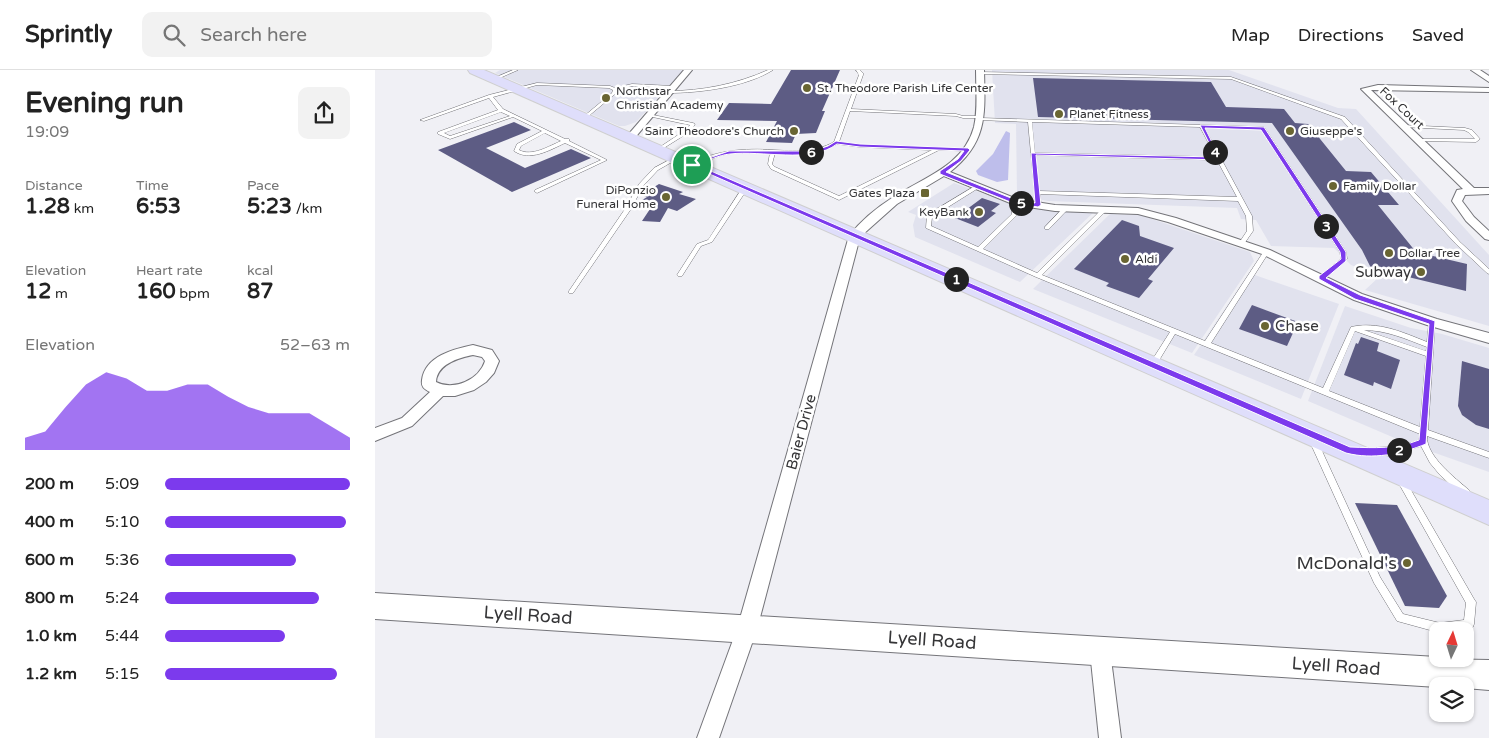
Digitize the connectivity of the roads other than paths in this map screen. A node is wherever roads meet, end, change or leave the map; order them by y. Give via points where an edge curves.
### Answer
1 (474, 70) edge
2 (516, 70) edge
3 (688, 70) edge
4 (771, 70) edge
5 (858, 70) edge
6 (1475, 70) edge
7 (980, 72) edge
8 (494, 79) junction
9 (1489, 80) edge
10 (517, 88) junction
11 (615, 89) junction
12 (671, 90) junction
13 (1489, 90) edge
14 (490, 96) junction
15 (501, 110) junction
16 (848, 110) junction
17 (650, 115) junction
18 (513, 116) junction
19 (585, 118) junction
20 (979, 118) junction
21 (422, 120) dead end
22 (1030, 121) junction
23 (1202, 126) junction
24 (1403, 126) junction
25 (546, 131) junction
26 (629, 138) junction
27 (567, 140) junction
28 (1418, 140) junction
29 (836, 143) junction
30 (938, 149) junction
31 (659, 150) junction
32 (968, 150) junction
33 (773, 151) junction
34 (1033, 154) junction
35 (677, 158) junction
36 (1219, 159) junction
37 (692, 165) junction
38 (942, 172) junction
39 (977, 187) junction
40 (745, 188) junction
41 (1470, 190) junction
42 (537, 191) dead end
43 (1489, 191) edge
44 (1037, 192) junction
45 (1240, 198) junction
46 (1015, 202) junction
47 (1038, 205) junction
48 (1066, 208) junction
49 (1104, 210) junction
50 (1047, 228) dead end
51 (855, 236) junction
52 (1489, 237) edge
53 (1242, 243) junction
54 (979, 249) junction
55 (1267, 252) junction
56 (1489, 272) edge
57 (680, 275) dead end
58 (1038, 276) junction
59 (1321, 278) junction
60 (571, 292) dead end
61 (1432, 322) junction
62 (1353, 329) junction
63 (1173, 331) junction
64 (1489, 338) edge
65 (1207, 344) junction
66 (1430, 346) junction
67 (1429, 354) junction
68 (1153, 365) junction
69 (441, 391) dead end
70 (1325, 392) junction
71 (1424, 432) junction
72 (1311, 434) junction
73 (375, 435) edge
74 (1423, 442) junction
75 (1349, 451) junction
76 (1489, 455) edge
77 (1395, 471) junction
78 (1489, 512) edge
79 (375, 606) edge
80 (747, 629) junction
81 (1100, 651) junction
82 (1486, 680) edge
83 (708, 738) edge
84 (1110, 738) edge

1 - 8 main road
2 - 8 lane
3 - 12 street
4 - 12 lane via 703,90 688,93
5 - 16 lane via 861,76
6 - 9 street
7 - 20 street
7 - 56 lane via 1231,78 1343,118
8 - 10 main road
10 - 11 lane via 537,84
10 - 14 lane
10 - 19 main road
11 - 12 lane via 632,86
11 - 19 lane
12 - 17 street
13 - 24 street, Fox Court via 1365,88
14 - 15 lane
14 - 21 lane
15 - 18 lane
15 - 18 lane via 440,133 450,138
16 - 20 lane via 956,114
16 - 29 lane
17 - 26 street
17 - 31 lane via 693,124
18 - 25 lane
19 - 26 main road
20 - 22 lane
20 - 32 street via 976,135
22 - 23 lane
22 - 34 lane
23 - 36 lane
23 - 59 lane via 1262,128 1343,252 1344,259
24 - 28 street, Fox Court
24 - 28 lane via 1465,129 1478,139
25 - 27 lane
25 - 27 lane via 519,145 516,151 533,153
26 - 31 main road
27 - 42 lane via 605,160
28 - 41 street, Fox Court
29 - 30 lane
29 - 33 lane via 813,152
30 - 32 lane
30 - 33 lane via 839,198 773,168 770,164
31 - 35 main road
32 - 38 street
33 - 37 lane via 729,152
34 - 36 lane
34 - 44 lane
35 - 37 main road
35 - 60 lane via 656,169 641,185
36 - 45 lane
37 - 40 main road
38 - 39 street
38 - 51 street via 891,203
39 - 46 street
39 - 54 lane via 929,216 928,227
40 - 51 main road
40 - 57 lane via 710,241 699,245
41 - 43 street
41 - 52 street via 1461,192 1457,201
44 - 45 lane
44 - 47 lane
45 - 53 lane via 1250,222 1250,231
46 - 47 street
46 - 54 lane via 1015,214
47 - 48 street
48 - 49 street
48 - 50 lane
49 - 53 street via 1152,214
49 - 58 lane
51 - 68 main road
51 - 80 street, Baier Drive
53 - 55 street
54 - 58 lane
55 - 59 street
55 - 65 lane
58 - 63 lane
59 - 61 street via 1358,297
61 - 64 street
61 - 66 lane
62 - 66 lane via 1376,328
62 - 67 lane
62 - 70 lane
63 - 65 lane
63 - 68 lane
65 - 70 lane
66 - 67 lane
67 - 71 lane
68 - 72 main road
69 - 73 street via 407,422
70 - 71 lane
71 - 74 lane
71 - 76 lane
72 - 75 main road
72 - 77 lane via 1377,580 1400,618 1440,628 1469,624 1471,602
74 - 75 lane via 1385,452
74 - 78 lane via 1443,473
75 - 77 main road
77 - 78 main road
79 - 80 street, Lyell Road
80 - 81 street, Lyell Road
80 - 83 street, Baier Drive
81 - 82 street, Lyell Road
81 - 84 street

